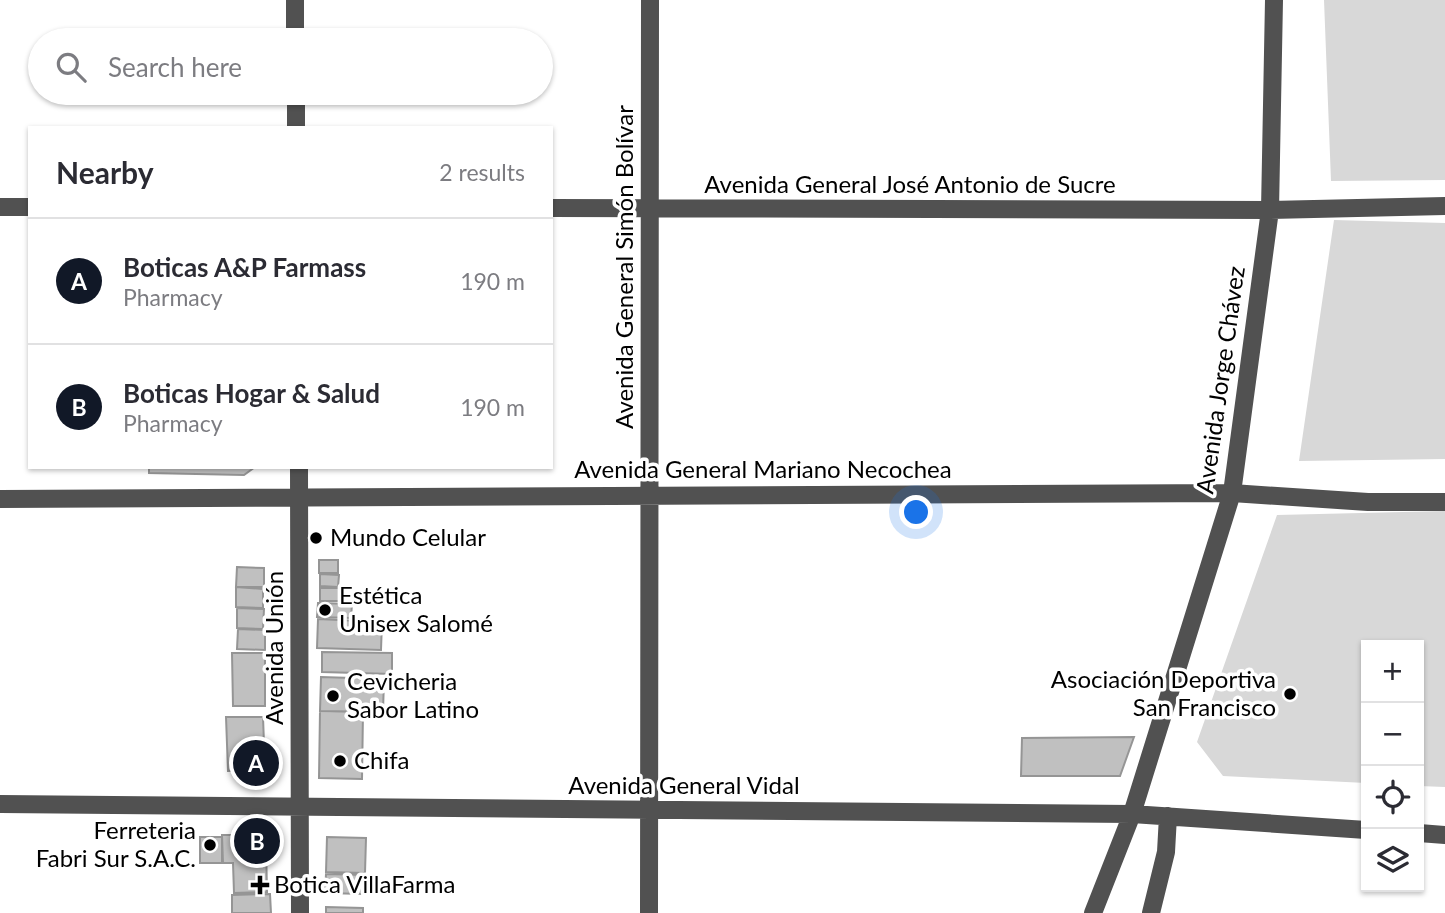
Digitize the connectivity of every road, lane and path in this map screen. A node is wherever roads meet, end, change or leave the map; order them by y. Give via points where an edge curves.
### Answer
1 (295, 0) edge
2 (650, 0) edge
3 (1274, 0) edge
4 (295, 28) edge
5 (296, 105) edge
6 (296, 126) edge
7 (1445, 206) edge
8 (0, 207) edge
9 (28, 207) edge
10 (553, 208) edge
11 (650, 209) junction
12 (1269, 210) junction
13 (299, 469) edge
14 (1232, 493) junction
15 (649, 494) junction
16 (299, 497) junction
17 (0, 499) edge
18 (1445, 502) edge
19 (0, 804) edge
20 (300, 807) junction
21 (647, 811) junction
22 (1132, 814) junction
23 (1168, 816) junction
24 (1361, 830) edge
25 (1424, 834) edge
26 (1445, 835) edge
27 (300, 913) edge
28 (649, 913) edge
29 (1093, 913) edge
30 (1151, 913) edge

1 - 4 street
2 - 11 street, Avenida General Simón Bolívar
3 - 12 street, Avenida Jorge Chávez
5 - 6 street
7 - 12 street, Avenida General José Antonio de Sucre
8 - 9 street
10 - 11 street, Avenida General José Antonio de Sucre
11 - 12 street, Avenida General José Antonio de Sucre
11 - 15 street, Avenida General Simón Bolívar
12 - 14 street, Avenida Jorge Chávez
13 - 16 street, Avenida Unión
14 - 15 street, Avenida General Mariano Necochea
14 - 18 street, Avenida General Mariano Necochea
14 - 22 street, Avenida Jorge Chávez
15 - 16 street, Avenida General Mariano Necochea
15 - 21 street, Avenida General Simón Bolívar
16 - 17 street, Avenida General Mariano Necochea
16 - 20 street, Avenida Unión
19 - 20 street, Avenida General Vidal
20 - 21 street, Avenida General Vidal
20 - 27 street, Avenida Unión
21 - 22 street, Avenida General Vidal
21 - 28 street, Avenida General Simón Bolívar
22 - 23 street, Avenida General Vidal
22 - 29 street, Avenida Jorge Chávez
23 - 24 street, Avenida General Vidal
23 - 30 street via 1166,852
25 - 26 street

